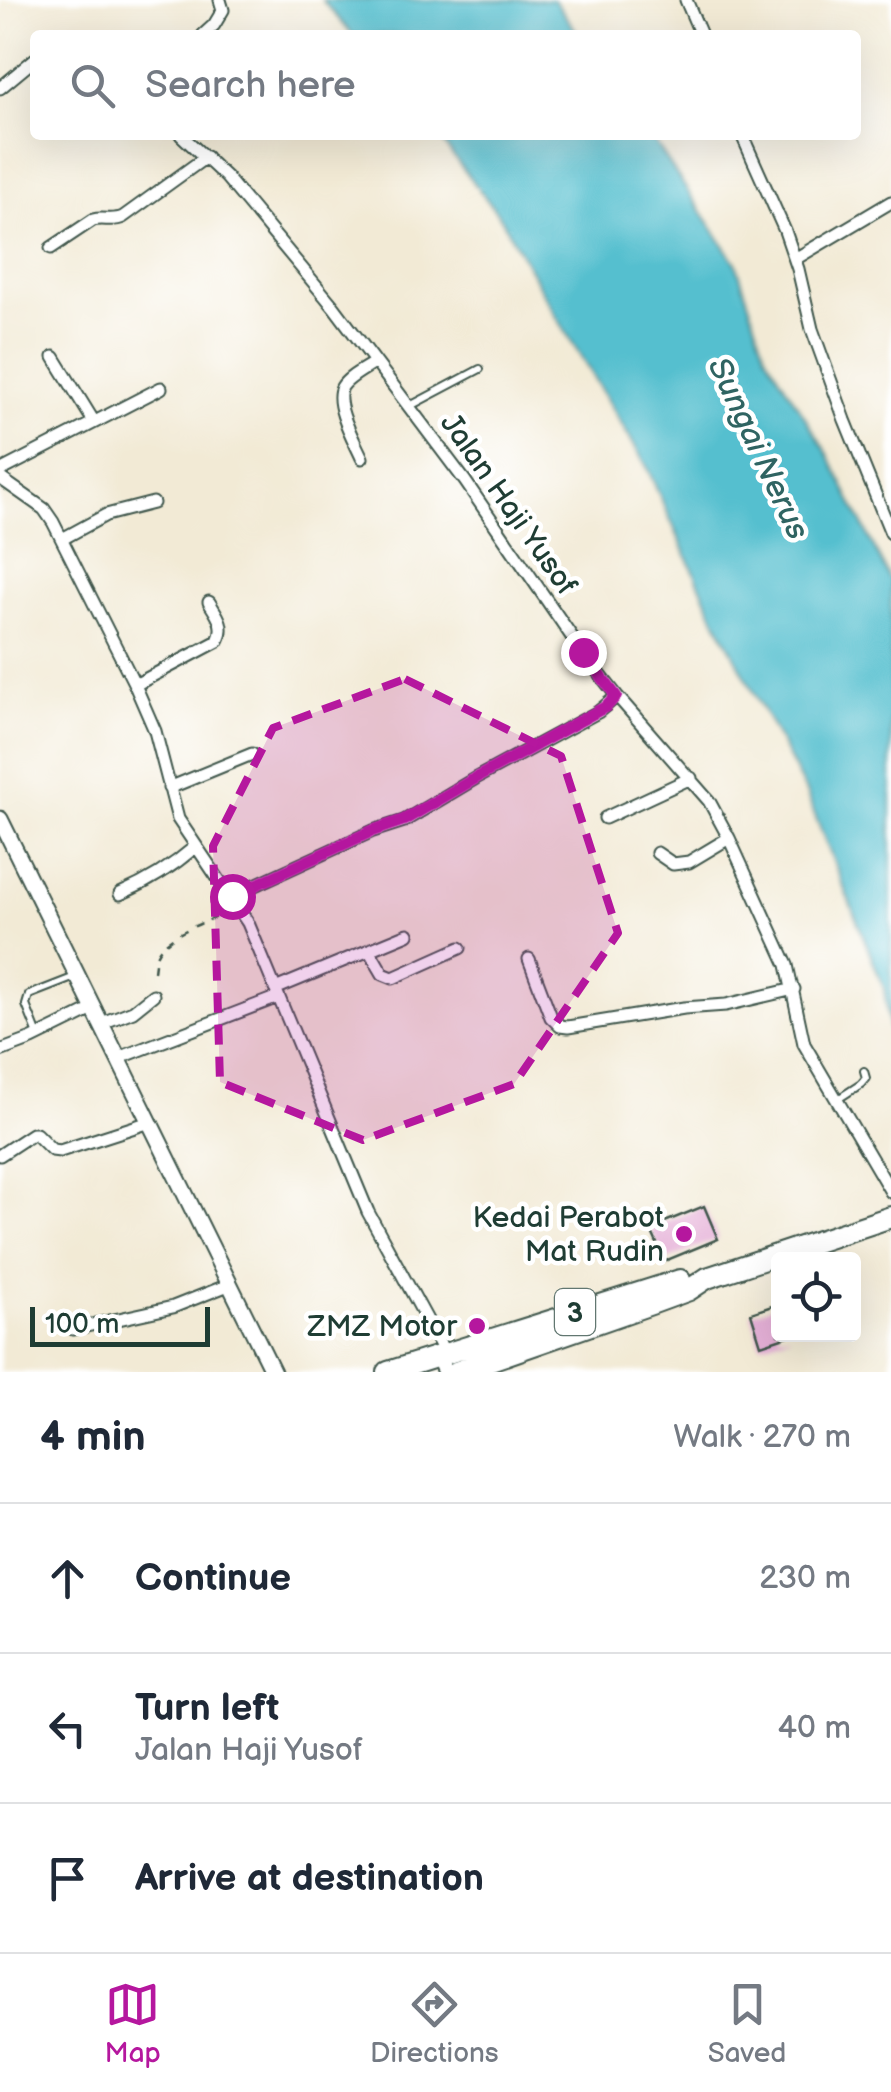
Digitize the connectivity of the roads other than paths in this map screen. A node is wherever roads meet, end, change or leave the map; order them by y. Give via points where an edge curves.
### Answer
1 (220, 0) edge
2 (686, 0) edge
3 (207, 30) edge
4 (699, 30) edge
5 (30, 63) edge
6 (0, 88) edge
7 (187, 140) edge
8 (744, 140) edge
9 (206, 157) junction
10 (891, 202) edge
11 (51, 248) dead end
12 (794, 258) junction
13 (54, 357) dead end
14 (375, 362) junction
15 (480, 368) dead end
16 (161, 388) dead end
17 (409, 406) junction
18 (94, 422) junction
19 (362, 458) dead end
20 (0, 474) edge
21 (154, 503) dead end
22 (891, 532) edge
23 (62, 539) junction
24 (209, 602) dead end
25 (135, 685) junction
26 (616, 696) junction
27 (252, 754) dead end
28 (691, 778) junction
29 (168, 788) junction
30 (605, 818) dead end
31 (0, 819) edge
32 (729, 838) junction
33 (195, 847) junction
34 (656, 852) dead end
35 (120, 894) dead end
36 (235, 902) junction
37 (408, 934) dead end
38 (460, 948) dead end
39 (369, 950) junction
40 (528, 959) dead end
41 (79, 976) junction
42 (794, 989) junction
43 (277, 993) junction
44 (153, 995) dead end
45 (99, 1016) junction
46 (38, 1036) junction
47 (0, 1051) edge
48 (119, 1058) junction
49 (864, 1071) dead end
50 (838, 1099) junction
51 (150, 1122) junction
52 (0, 1154) edge
53 (891, 1192) edge
54 (890, 1221) edge
55 (231, 1284) junction
56 (73, 1329) dead end
57 (454, 1368) edge
58 (274, 1372) edge
59 (388, 1372) edge

1 - 3 street via 223,10
2 - 4 street
5 - 6 street
7 - 9 street, Jalan Haji Yusof
8 - 12 street
9 - 11 street via 123,217 93,220
9 - 14 street, Jalan Haji Yusof
10 - 12 street
12 - 22 street via 812,329
13 - 18 street
14 - 17 street, Jalan Haji Yusof
14 - 19 street via 342,385 340,396
15 - 17 lane
16 - 18 street
17 - 26 street, Jalan Haji Yusof
18 - 20 street
20 - 23 street via 44,509
21 - 23 street via 106,515
23 - 25 street
24 - 25 street via 222,626 218,640
25 - 29 street via 155,730
26 - 28 street, Jalan Haji Yusof
26 - 36 street via 404,820
27 - 29 street
28 - 30 street
28 - 32 street, Jalan Haji Yusof
29 - 33 street
31 - 41 main road
32 - 34 street via 689,862 673,864
32 - 42 street, Jalan Haji Yusof
33 - 35 street
33 - 36 street
36 - 43 street
37 - 39 street
38 - 39 street via 392,978
39 - 43 street
40 - 42 street via 551,1017 568,1027
41 - 45 main road
41 - 46 lane via 30,995 26,1005
42 - 50 street, Jalan Haji Yusof via 804,1044
43 - 48 street
43 - 57 street via 368,1212
44 - 45 street via 133,1011
45 - 46 street
45 - 48 main road
46 - 47 street
48 - 51 main road
49 - 50 lane via 861,1084
50 - 53 street, Jalan Haji Yusof
51 - 52 street via 60,1151 32,1134
51 - 55 main road
54 - 57 highway, 3 via 707,1278 684,1279
55 - 56 street via 172,1307
55 - 58 main road
57 - 59 highway, 3

